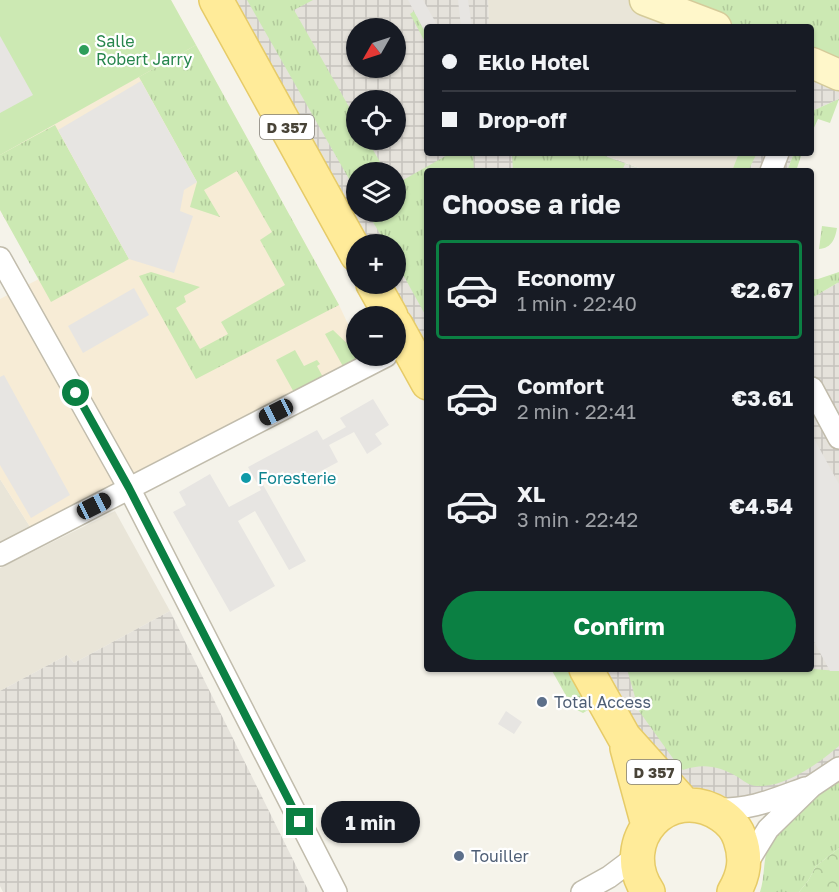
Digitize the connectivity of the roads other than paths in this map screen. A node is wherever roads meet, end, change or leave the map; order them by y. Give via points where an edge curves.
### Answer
1 (216, 0) edge
2 (645, 0) edge
3 (708, 24) edge
4 (346, 235) edge
5 (3, 269) edge
6 (406, 356) edge
7 (355, 366) edge
8 (424, 377) edge
9 (814, 392) edge
10 (839, 438) edge
11 (129, 488) junction
12 (0, 555) edge
13 (588, 672) edge
14 (624, 737) junction
15 (839, 768) edge
16 (812, 786) junction
17 (699, 807) junction
18 (648, 825) junction
19 (637, 856) junction
20 (739, 880) edge
21 (336, 892) edge
22 (582, 892) edge
23 (648, 892) edge

1 - 4 main road, D 357
2 - 3 street
5 - 11 street
6 - 8 main road
7 - 11 street
9 - 10 street
11 - 12 street
11 - 21 street
13 - 14 main road, D 357
14 - 17 main road, D 357
14 - 18 main road, D 357
15 - 16 street
16 - 17 street via 753,807
16 - 20 street via 768,829
17 - 18 main road via 663,812
17 - 20 main road via 727,819 738,834 744,850
18 - 19 main road
19 - 22 street
19 - 23 main road via 638,870

